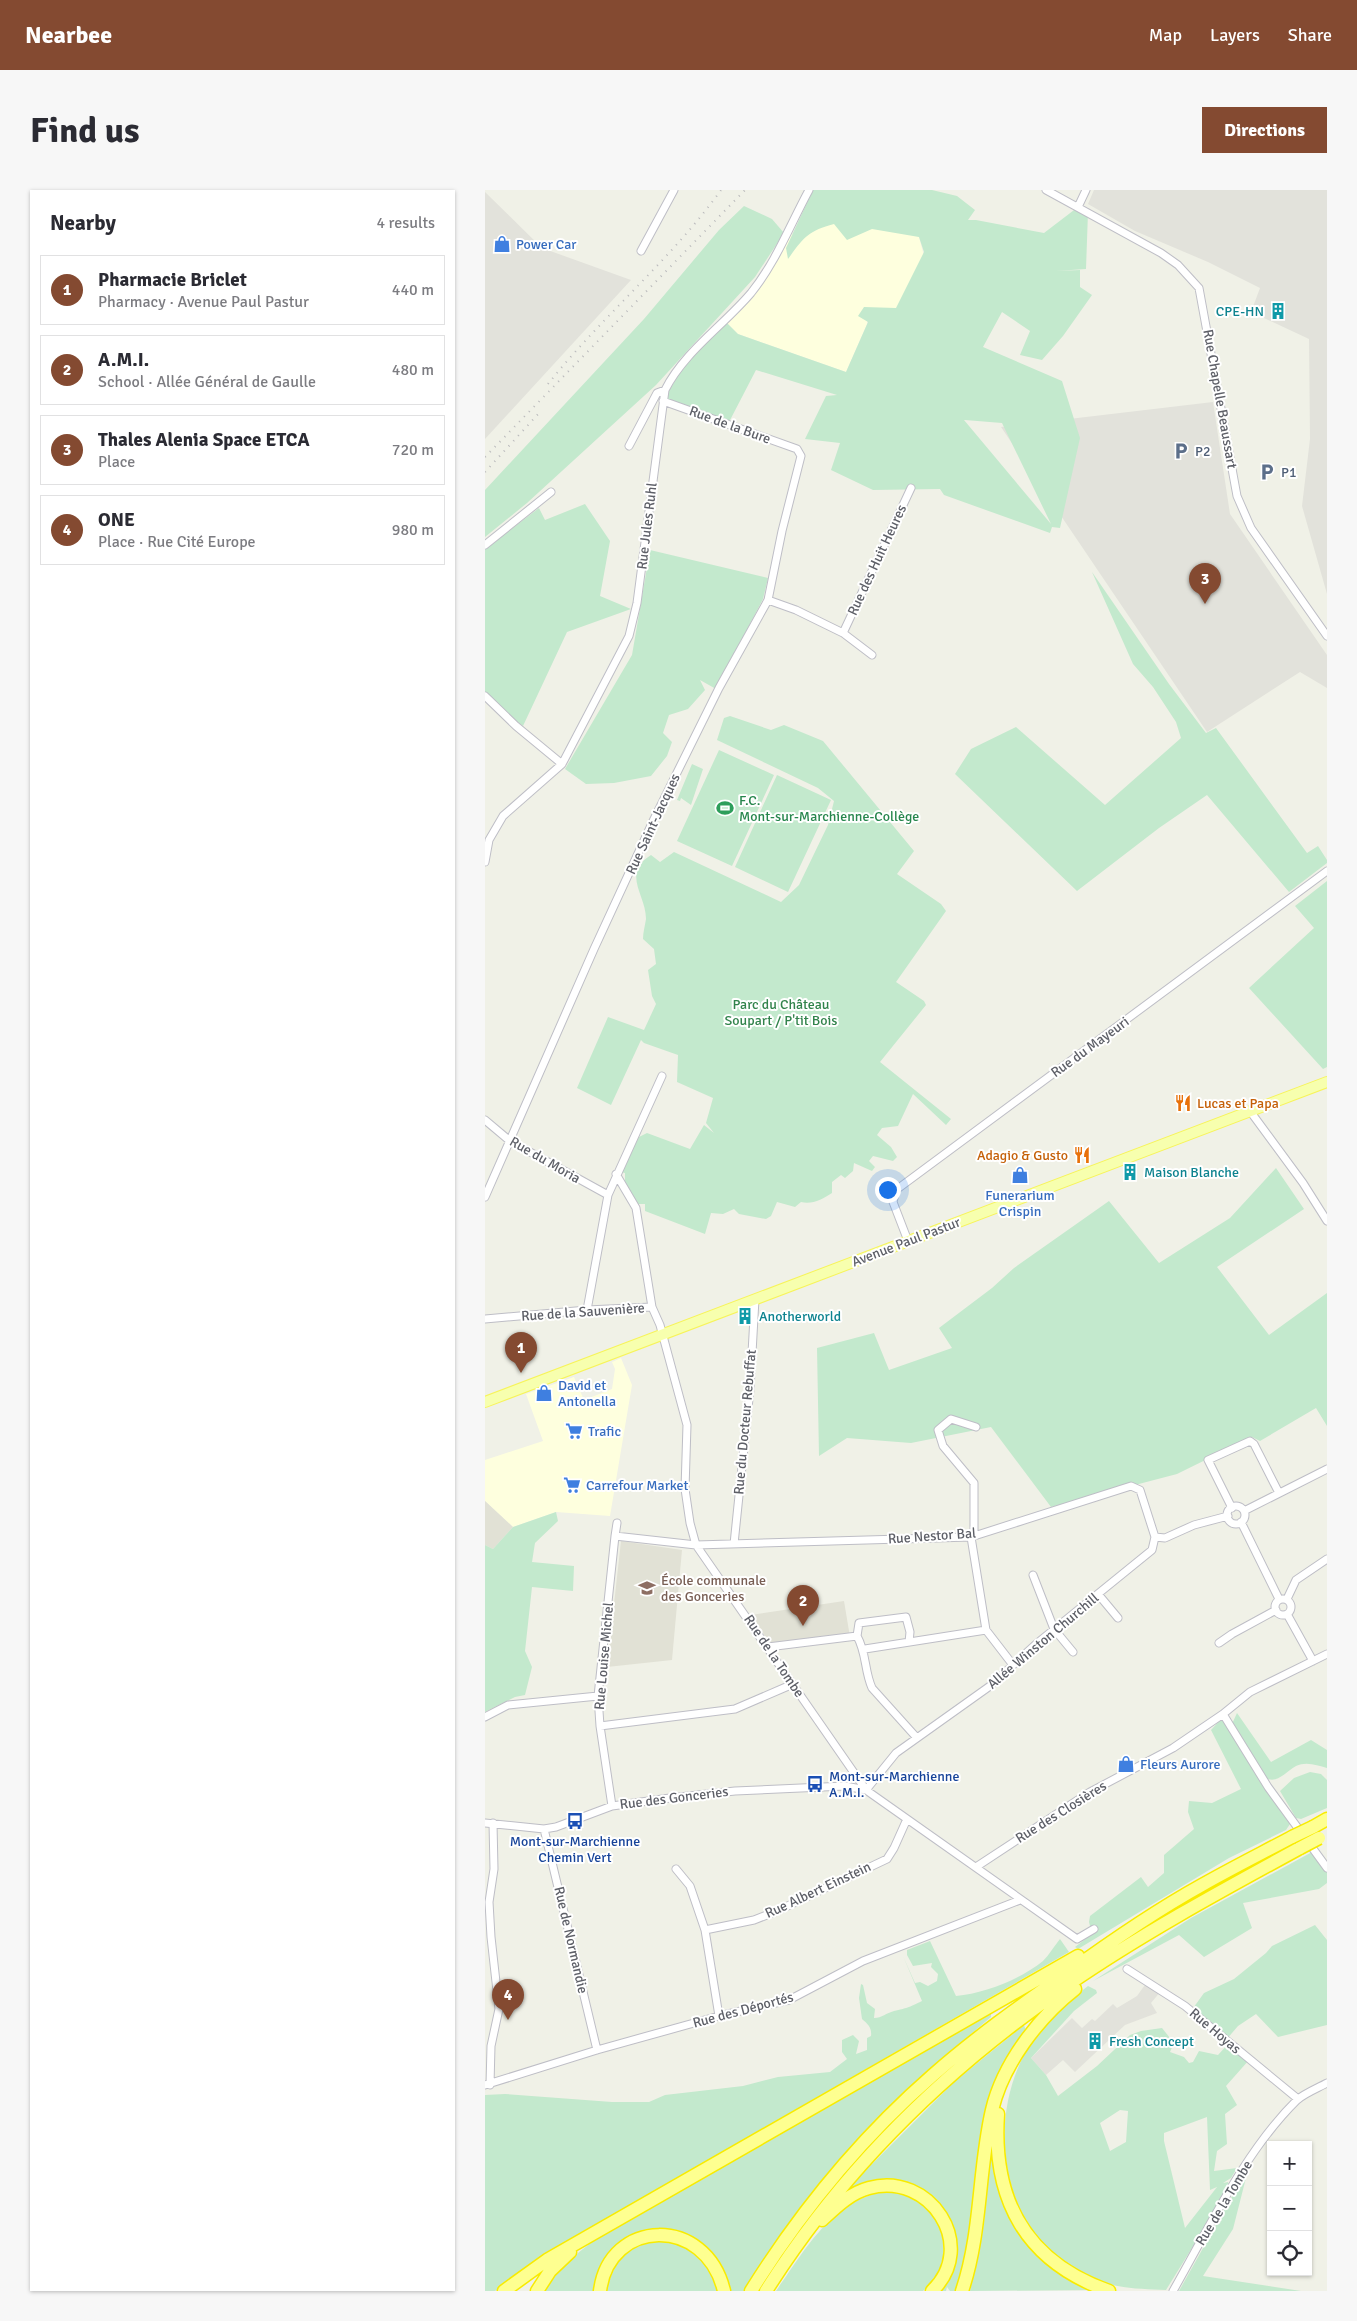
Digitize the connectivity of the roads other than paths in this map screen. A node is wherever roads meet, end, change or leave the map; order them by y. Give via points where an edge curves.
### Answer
1 (674, 190) edge
2 (809, 190) edge
3 (1046, 190) edge
4 (1086, 190) edge
5 (1078, 207) junction
6 (641, 251) dead end
7 (665, 390) junction
8 (663, 401) junction
9 (629, 446) dead end
10 (797, 449) joint
11 (911, 488) dead end
12 (551, 492) dead end
13 (485, 545) edge
14 (768, 600) junction
15 (843, 633) junction
16 (1327, 636) edge
17 (871, 655) dead end
18 (485, 696) edge
19 (562, 764) junction
20 (485, 862) edge
21 (1327, 871) edge
22 (661, 1076) dead end
23 (1327, 1082) edge
24 (1250, 1111) junction
25 (485, 1120) edge
26 (510, 1141) junction
27 (616, 1174) junction
28 (608, 1196) junction
29 (485, 1197) edge
30 (1327, 1221) edge
31 (908, 1241) junction
32 (755, 1299) junction
33 (652, 1307) junction
34 (587, 1310) junction
35 (485, 1320) edge
36 (662, 1334) junction
37 (485, 1402) edge
38 (977, 1427) dead end
39 (1327, 1469) edge
40 (1279, 1493) junction
41 (1232, 1508) junction
42 (1244, 1511) junction
43 (1228, 1516) junction
44 (1241, 1522) junction
45 (617, 1523) dead end
46 (615, 1536) junction
47 (973, 1536) junction
48 (1155, 1537) junction
49 (734, 1544) junction
50 (696, 1545) junction
51 (1327, 1559) edge
52 (1033, 1575) dead end
53 (1098, 1594) junction
54 (1283, 1599) junction
55 (1276, 1610) junction
56 (1287, 1614) junction
57 (1118, 1618) dead end
58 (1054, 1629) junction
59 (986, 1630) junction
60 (857, 1636) junction
61 (909, 1642) junction
62 (1219, 1643) dead end
63 (768, 1647) junction
64 (865, 1649) junction
65 (1073, 1652) dead end
66 (1327, 1654) edge
67 (1313, 1661) junction
68 (1013, 1664) junction
69 (793, 1684) junction
70 (598, 1696) junction
71 (1223, 1714) junction
72 (485, 1717) edge
73 (600, 1726) junction
74 (917, 1738) junction
75 (866, 1790) junction
76 (612, 1806) junction
77 (907, 1819) junction
78 (1327, 1819) edge
79 (485, 1823) edge
80 (493, 1823) junction
81 (544, 1829) junction
82 (1320, 1832) edge
83 (976, 1866) junction
84 (1327, 1868) edge
85 (676, 1869) dead end
86 (1020, 1900) junction
87 (1094, 1929) dead end
88 (705, 1930) junction
89 (1120, 1936) junction
90 (488, 1938) edge
91 (1097, 1965) junction
92 (1127, 1969) dead end
93 (719, 2016) junction
94 (488, 2045) edge
95 (597, 2050) junction
96 (1007, 2072) junction
97 (1327, 2083) edge
98 (488, 2085) edge
99 (1299, 2098) junction
100 (805, 2235) junction
101 (589, 2236) junction
102 (962, 2290) edge
103 (504, 2291) edge
104 (537, 2291) edge
105 (600, 2291) edge
106 (724, 2291) edge
107 (751, 2291) edge
108 (766, 2291) edge
109 (932, 2291) edge
110 (1109, 2291) edge
111 (1173, 2291) edge

1 - 6 street
2 - 7 street, Rue Jules Ruhl via 766,274 684,362
3 - 5 street, Rue Chapelle Beaussart
4 - 5 street
5 - 16 street, Rue Chapelle Beaussart via 1178,264 1199,288 1237,496 1251,528
7 - 8 street, Rue Jules Ruhl
7 - 9 street via 657,393
8 - 10 street, Rue de la Bure
8 - 19 street, Rue Jules Ruhl via 634,620 629,636
10 - 14 street, Rue Saint-Jacques via 801,456
11 - 15 street, Rue des Huit Heures
12 - 13 street
14 - 15 street via 797,610
14 - 26 street, Rue Saint-Jacques via 719,688 654,819 593,949
15 - 17 street
18 - 19 street
19 - 20 street, Rue Jules Ruhl via 503,816 489,840
21 - 31 street, Rue du Mayeuri via 896,1190 893,1202
22 - 27 street
23 - 24 main road, Avenue Paul Pastur
24 - 30 street via 1303,1182
24 - 31 main road, Avenue Paul Pastur
25 - 26 street, Rue du Moria
26 - 28 street, Rue du Moria
26 - 29 street, Rue Saint-Jacques
27 - 28 street
27 - 33 street via 636,1208
28 - 34 street
31 - 32 main road, Avenue Paul Pastur
32 - 36 main road, Avenue Paul Pastur
32 - 49 street, Rue du Docteur Rebuffat via 750,1389
33 - 34 street, Rue de la Sauvenière
33 - 36 street, Rue de la Sauvenière
34 - 35 street, Rue de la Sauvenière
36 - 37 main road, Avenue Paul Pastur
36 - 50 street, Rue de la Tombe via 687,1425 685,1489
38 - 47 street via 951,1419 938,1430 943,1446 974,1483
39 - 40 street
40 - 41 street via 1250,1441 1208,1460
40 - 42 street
41 - 42 street via 1240,1507
41 - 43 street
42 - 44 street
43 - 44 street via 1233,1523
43 - 48 street via 1194,1525 1165,1538
44 - 54 street
45 - 46 street, Rue Louise Michel
46 - 50 street
46 - 70 street, Rue Louise Michel
47 - 48 street, Rue Nestor Bal via 1131,1486 1140,1490
47 - 49 street, Rue Nestor Bal
47 - 59 street
48 - 53 street, Allée Winston Churchill via 1153,1550
49 - 50 street, Rue Nestor Bal
50 - 63 street, Rue de la Tombe
51 - 54 street via 1296,1580
52 - 58 street
53 - 57 street
53 - 58 street, Allée Winston Churchill
54 - 55 street via 1275,1605
54 - 56 street via 1292,1605
55 - 56 street via 1279,1614
55 - 62 street
56 - 67 street
58 - 65 street
58 - 68 street, Allée Winston Churchill
59 - 61 street
59 - 68 street
60 - 61 street via 859,1623 906,1617
60 - 63 street
60 - 64 street
61 - 64 street
63 - 69 street, Rue de la Tombe
64 - 74 street via 872,1688
66 - 67 street, Rue des Closières
67 - 71 street, Rue des Closières via 1250,1692
68 - 74 street, Allée Winston Churchill via 990,1686
69 - 73 street via 735,1709
69 - 75 street, Rue de la Tombe
70 - 72 street via 509,1705
70 - 73 street, Rue Louise Michel
71 - 83 street, Rue des Closières via 1173,1748 1090,1792
71 - 84 street via 1268,1787
73 - 76 street, Rue Louise Michel
74 - 75 street, Allée Winston Churchill via 896,1753
75 - 76 street, Rue des Gonceries via 845,1786 735,1791
75 - 77 street, Rue de la Tombe
76 - 81 street, Rue des Gonceries
77 - 83 street, Rue de la Tombe
77 - 88 street, Rue Albert Einstein via 887,1859 754,1920
78 - 82 highway
79 - 80 street, Rue des Gonceries
80 - 81 street, Rue des Gonceries
80 - 90 street via 494,1869
81 - 95 street, Rue de Normandie
82 - 89 highway, bridge via 1293,1837 1201,1885
82 - 91 highway, bridge via 1300,1848 1206,1899
83 - 86 street, Rue de la Tombe
85 - 88 street via 690,1886
86 - 87 street via 1077,1939
86 - 93 street, Rue des Déportés via 863,1961 789,2000
88 - 93 street
89 - 101 highway via 1108,1936 1035,1982
89 - 107 highway via 999,2020 902,2104 830,2181 791,2231
90 - 94 street via 499,2010
91 - 96 highway via 1083,1983 1038,2023
91 - 100 highway via 979,2052 917,2106 850,2175
92 - 99 street, Rue Hoyas via 1185,2006
93 - 95 street, Rue des Déportés
94 - 98 street
95 - 98 street, Rue des Déportés
96 - 102 highway via 992,2109 977,2233
96 - 110 highway via 999,2111 998,2153 1002,2180 1013,2211 1035,2246 1047,2258 1077,2278
97 - 99 street, Rue de la Tombe
99 - 111 street, Rue de la Tombe via 1248,2162
100 - 108 highway
100 - 109 highway via 840,2203 869,2188 891,2186 914,2192 937,2209 950,2238 946,2272
101 - 103 highway via 523,2275
101 - 104 highway via 550,2271
105 - 106 highway via 607,2267 628,2244 664,2234 682,2238 699,2247 721,2275

